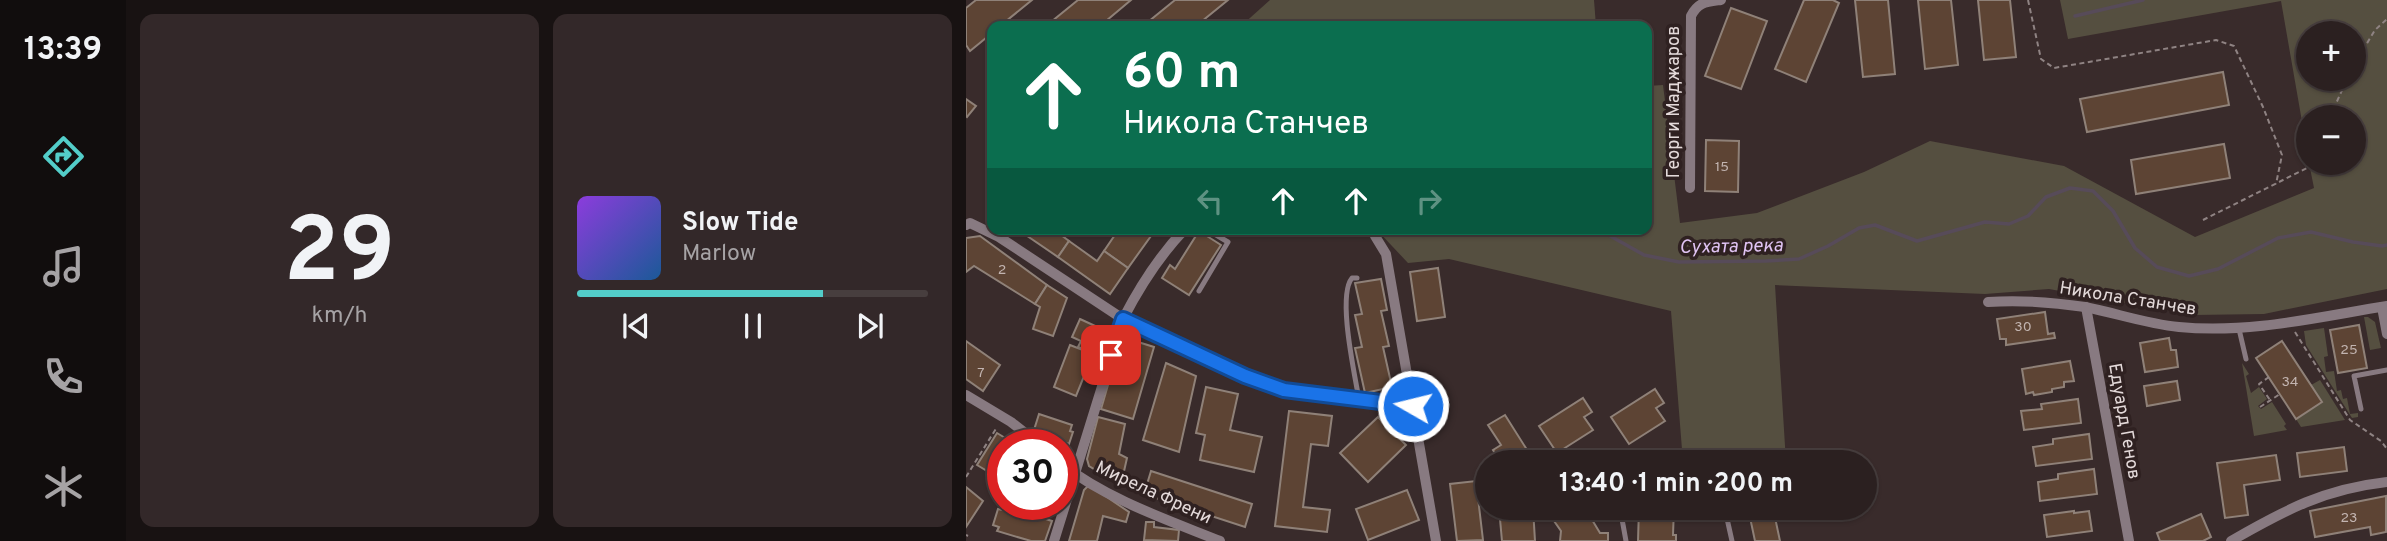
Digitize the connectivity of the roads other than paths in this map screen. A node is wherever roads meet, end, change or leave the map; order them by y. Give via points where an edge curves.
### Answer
1 (1721, 0) edge
2 (1702, 1) edge
3 (1690, 188) dead end
4 (968, 223) edge
5 (987, 232) edge
6 (995, 235) edge
7 (1179, 235) edge
8 (1216, 235) edge
9 (1375, 236) dead end
10 (1357, 278) dead end
11 (1199, 291) dead end
12 (1989, 302) dead end
13 (2086, 307) junction
14 (2384, 307) edge
15 (1123, 319) junction
16 (2239, 329) junction
17 (2387, 334) edge
18 (2246, 359) dead end
19 (2387, 370) edge
20 (966, 395) edge
21 (1359, 400) junction
22 (1413, 406) junction
23 (2361, 409) dead end
24 (1018, 429) edge
25 (1078, 460) edge
26 (1078, 475) edge
27 (2387, 482) edge
28 (1060, 520) edge
29 (1622, 520) edge
30 (1727, 520) edge
31 (1054, 541) edge
32 (1220, 541) edge
33 (1436, 541) edge
34 (1626, 541) edge
35 (1732, 541) edge
36 (2129, 541) edge
37 (2231, 541) edge

1 - 2 street
2 - 3 street, Георги Маджаров via 1691,16
4 - 5 street
6 - 15 street
7 - 15 street via 1139,287
8 - 11 lane via 1228,242
9 - 22 street via 1386,254
10 - 21 lane via 1348,283 1345,295
12 - 13 street, Никола Станчев via 2024,300
13 - 16 street, Никола Станчев via 2179,327
13 - 36 street, Едуард Генов
14 - 16 street, Никола Станчев
14 - 17 street
15 - 21 street via 1284,390
15 - 25 street
16 - 18 lane
19 - 23 lane via 2354,376
20 - 24 street
21 - 22 street
22 - 33 street
26 - 32 street, Мирела Френи via 1138,508
27 - 37 street via 2312,498
28 - 31 street
29 - 34 lane
30 - 35 lane

